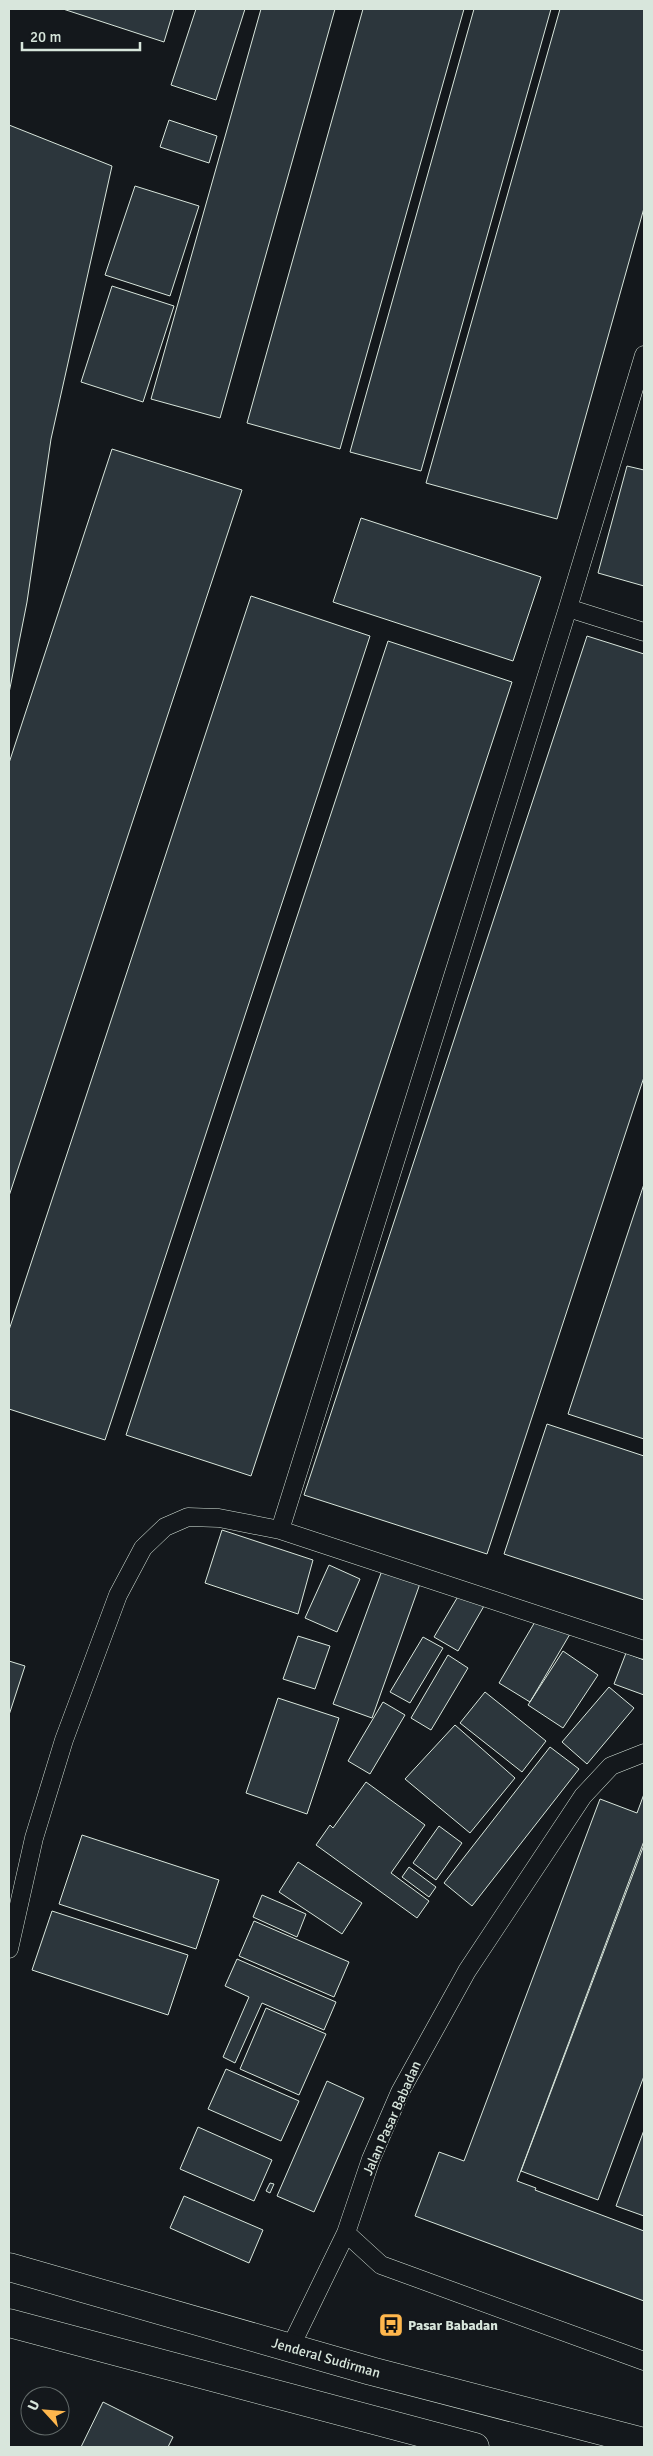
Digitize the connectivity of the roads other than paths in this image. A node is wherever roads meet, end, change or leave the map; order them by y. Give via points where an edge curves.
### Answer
1 (644, 355) edge
2 (568, 608) junction
3 (644, 632) edge
4 (280, 1530) junction
5 (644, 1650) edge
6 (644, 1753) edge
7 (9, 1949) edge
8 (346, 2233) junction
9 (9, 2267) edge
10 (9, 2323) edge
11 (290, 2348) junction
12 (644, 2361) edge
13 (644, 2442) edge
14 (475, 2447) edge

1 - 2 lane
2 - 3 lane
2 - 4 lane
4 - 5 lane
4 - 7 lane via 219,1518 188,1517 165,1527 143,1548 118,1596 64,1740 34,1838
6 - 8 lane, Jalan Pasar Babadan via 610,1766 583,1796 467,1971 400,2092 371,2159
8 - 11 lane, Jalan Pasar Babadan
8 - 12 lane via 381,2265
9 - 11 highway, Jenderal Sudirman
10 - 14 highway
11 - 13 highway, Jenderal Sudirman

